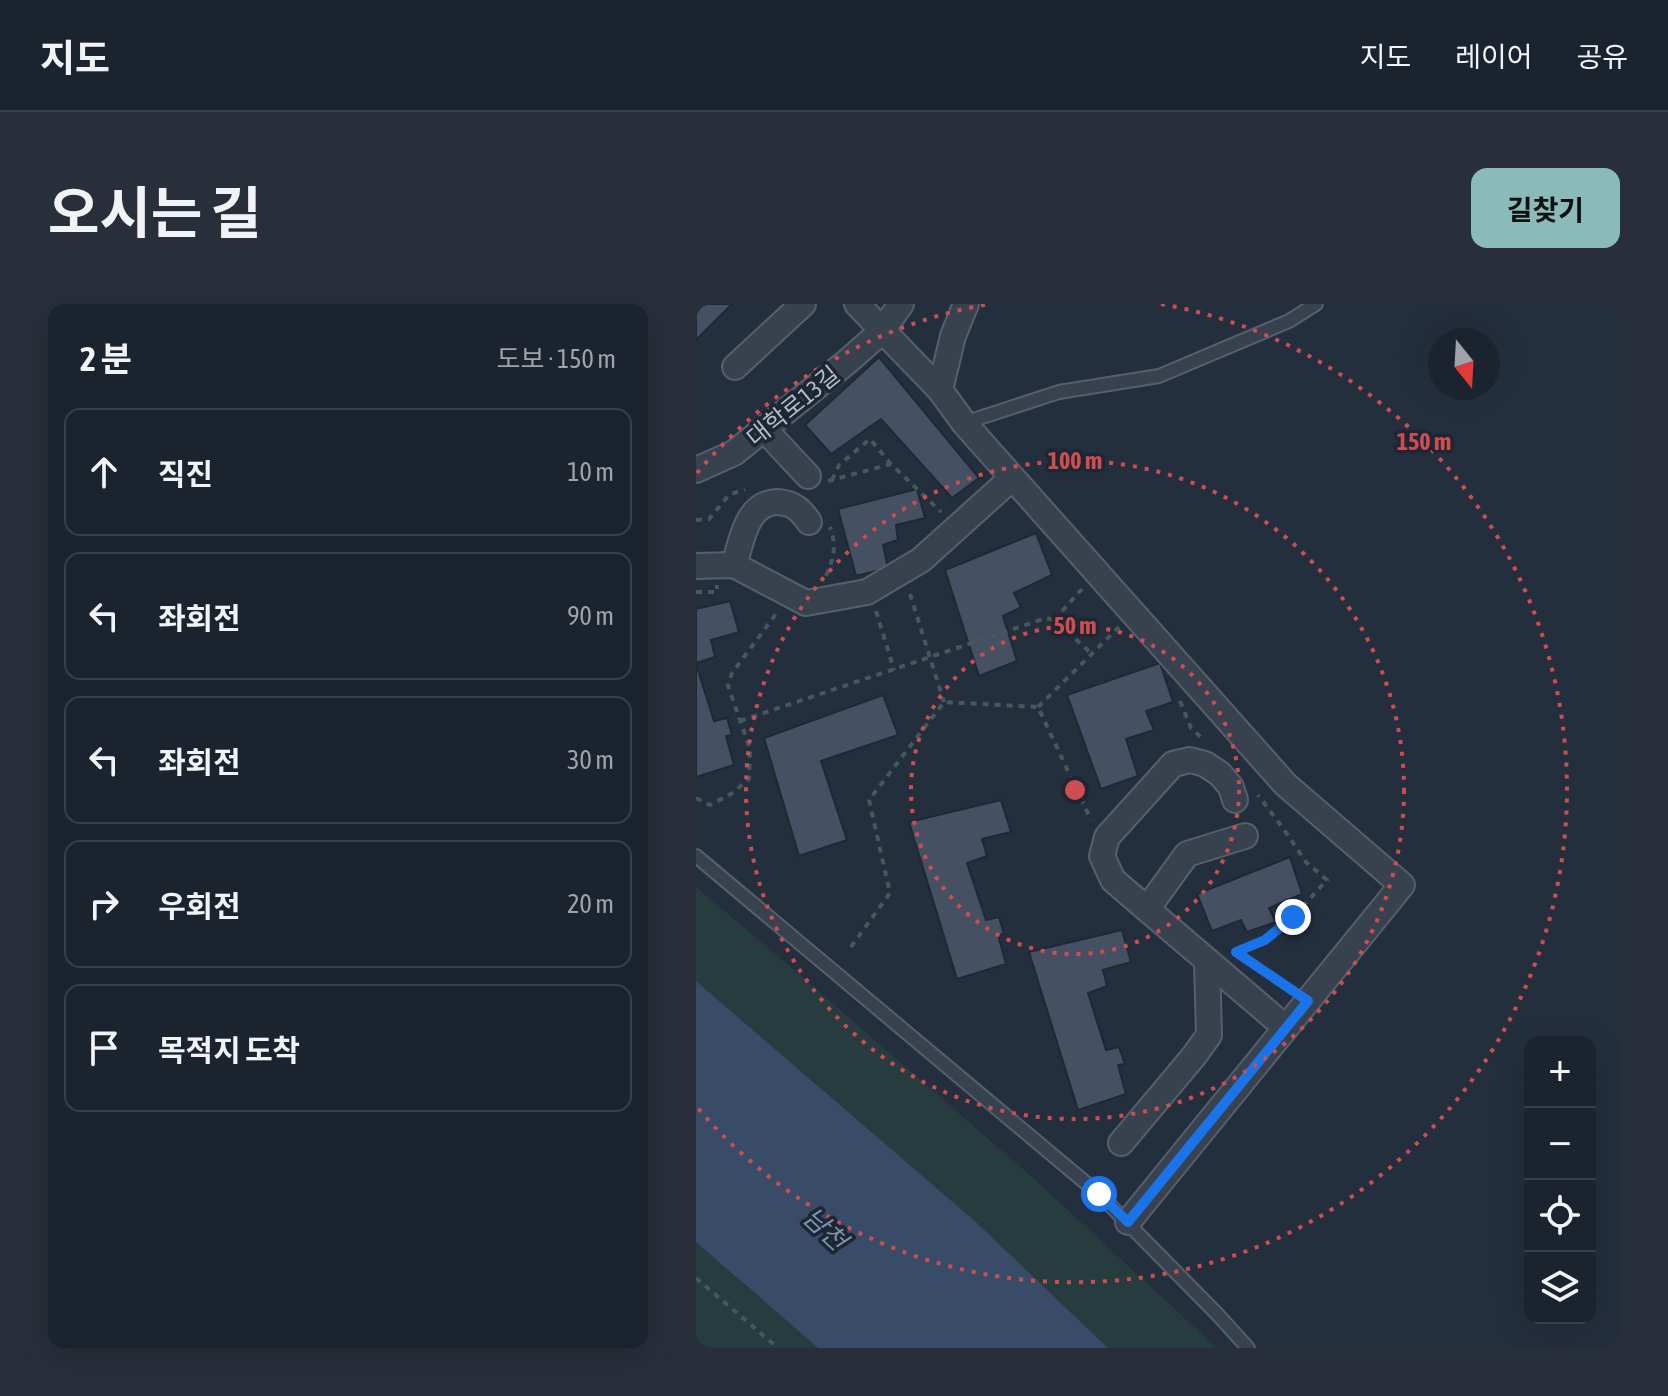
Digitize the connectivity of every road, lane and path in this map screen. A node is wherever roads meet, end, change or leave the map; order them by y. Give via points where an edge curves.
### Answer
1 (803, 304) edge
2 (857, 304) edge
3 (901, 304) edge
4 (966, 304) edge
5 (1316, 304) edge
6 (882, 331) junction
7 (735, 367) dead end
8 (940, 390) junction
9 (964, 423) junction
10 (764, 429) junction
11 (891, 464) junction
12 (696, 470) edge
13 (1012, 478) junction
14 (813, 480) joint
15 (832, 480) junction
16 (809, 522) dead end
17 (957, 527) junction
18 (734, 565) junction
19 (696, 566) edge
20 (1087, 584) dead end
21 (899, 597) dead end
22 (782, 605) dead end
23 (880, 607) dead end
24 (1133, 613) junction
25 (1054, 620) junction
26 (1092, 654) junction
27 (930, 658) junction
28 (894, 670) junction
29 (944, 702) junction
30 (1038, 707) junction
31 (740, 721) junction
32 (696, 798) edge
33 (1235, 800) dead end
34 (1245, 836) dead end
35 (1104, 848) junction
36 (696, 856) edge
37 (1327, 880) dead end
38 (1147, 909) junction
39 (851, 947) dead end
40 (1236, 952) junction
41 (1207, 961) junction
42 (1308, 1001) junction
43 (1286, 1028) junction
44 (1121, 1143) dead end
45 (1128, 1222) junction
46 (696, 1278) edge
47 (778, 1348) edge
48 (1248, 1348) edge

1 - 7 street
2 - 6 street
3 - 6 street, 대학로13길
4 - 8 street
5 - 9 lane via 1289,321 1159,376 1059,392
6 - 8 street
6 - 10 street, 대학로13길
8 - 9 street
9 - 13 street
10 - 12 street, 대학로13길 via 734,453
10 - 14 street
11 - 15 path
11 - 15 path via 870,439 839,465
11 - 17 path
13 - 17 street
13 - 24 street
14 - 15 path
16 - 18 street via 789,503 756,509
17 - 18 street via 921,560 867,592 806,603
18 - 19 street
20 - 25 path
21 - 27 path via 909,592
22 - 31 path via 732,673 728,686
23 - 28 path via 875,609
24 - 26 path
24 - 42 street via 1285,784 1402,885
25 - 26 path
25 - 27 path via 1046,618
26 - 30 path
27 - 28 path
27 - 29 path
28 - 31 path
29 - 30 path
29 - 39 path via 869,800 890,893
30 - 35 path
31 - 32 path via 750,749 749,779 710,805
33 - 35 street via 1231,787 1205,764 1173,764 1107,837
34 - 38 street via 1187,854
35 - 38 street via 1102,856 1113,880
36 - 45 lane
37 - 40 path via 1265,940
38 - 41 street
40 - 41 path
40 - 42 path
41 - 43 street
41 - 44 street via 1209,1035
42 - 43 street
43 - 45 street
45 - 48 lane
46 - 47 path

